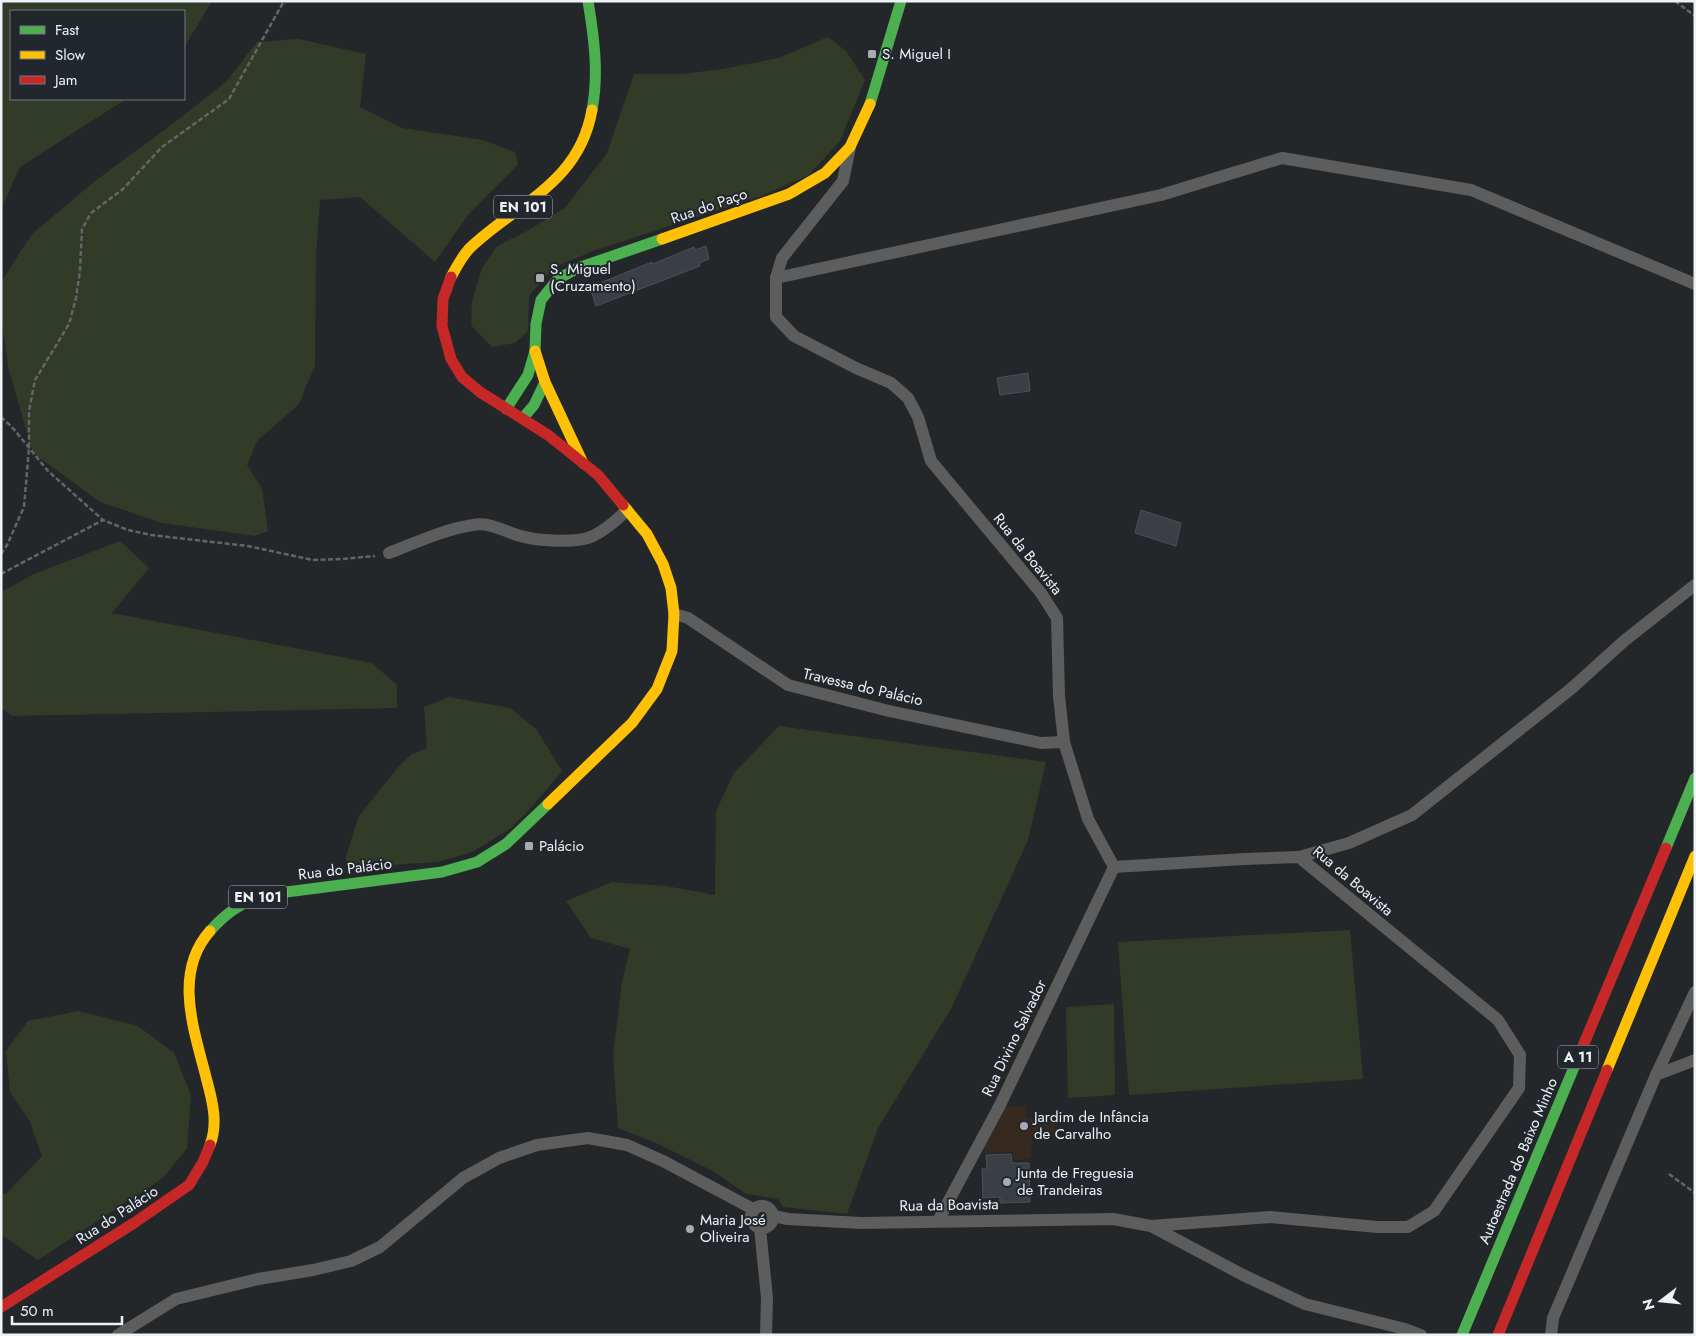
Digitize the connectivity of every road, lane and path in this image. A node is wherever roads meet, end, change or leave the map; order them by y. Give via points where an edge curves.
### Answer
1 (284, 1) edge
2 (588, 1) edge
3 (901, 1) edge
4 (1675, 1) edge
5 (1695, 16) edge
6 (850, 147) junction
7 (776, 278) junction
8 (1695, 284) edge
9 (535, 351) junction
10 (545, 382) junction
11 (506, 409) junction
12 (1, 417) edge
13 (523, 418) junction
14 (29, 448) junction
15 (583, 463) junction
16 (627, 510) junction
17 (103, 520) junction
18 (389, 553) joint
19 (1, 554) edge
20 (1, 574) edge
21 (1695, 585) edge
22 (674, 614) junction
23 (1064, 742) junction
24 (1695, 778) edge
25 (1695, 856) edge
26 (1299, 857) junction
27 (1114, 867) junction
28 (1695, 992) edge
29 (1695, 1060) edge
30 (1656, 1075) junction
31 (1669, 1174) dead end
32 (1695, 1193) edge
33 (753, 1209) junction
34 (774, 1216) junction
35 (938, 1221) junction
36 (1151, 1226) junction
37 (760, 1228) junction
38 (1, 1307) edge
39 (118, 1335) edge
40 (766, 1335) edge
41 (1421, 1335) edge
42 (1462, 1335) edge
43 (1498, 1335) edge
44 (1551, 1335) edge

1 - 14 path via 229,99 162,147 123,189 91,213 82,229 80,270 69,324 35,380 29,411
2 - 11 main road, EN 101 via 596,90 588,128 578,149 540,194 468,250 450,278 444,299 442,326 451,359 462,377
3 - 6 main road, Rua do Paço via 868,110
4 - 5 path
6 - 7 street, Rua da Boavista via 843,182 782,258
6 - 9 main road, Rua do Paço via 825,173 788,194 578,268 558,279 541,300
7 - 8 street via 1161,195 1282,158 1471,190
7 - 23 street, Rua da Boavista via 776,317 794,336 891,383 908,398 918,417 931,461 1041,593 1057,618
9 - 10 main road
9 - 11 main road, Rua do Paço via 528,374
10 - 13 main road via 534,405
10 - 15 main road
11 - 13 main road, EN 101
12 - 14 path
13 - 15 main road, EN 101
14 - 17 path via 48,471
14 - 19 path via 24,507
15 - 16 main road, EN 101 via 598,475
16 - 18 street via 610,526 591,537 540,539 490,525 474,524
16 - 22 main road, EN 101 via 647,534 663,564
17 - 18 path via 151,535 248,546 314,560 364,558
17 - 20 path
21 - 26 street via 1412,815 1349,843
22 - 23 street, Travessa do Palácio via 688,618 788,685 1041,743
22 - 38 main road, Rua do Palácio / EN 101 via 672,651 658,689 632,723 506,844 477,862 442,872 263,895 241,904 221,919 202,940 189,973 189,1009 214,1108 214,1134 203,1162 189,1185
23 - 27 street, Rua da Boavista via 1088,819
24 - 42 main road, Autoestrada do Baixo Minho / A 11
25 - 43 main road, A 11
26 - 27 street, Rua da Boavista
26 - 36 street, Rua da Boavista via 1498,1020 1520,1055 1519,1088 1434,1211 1408,1227 1270,1217
27 - 35 street, Rua Divino Salvador via 1000,1105
28 - 30 street
29 - 30 street
30 - 44 street via 1553,1318
31 - 32 path
33 - 34 street via 765,1206 772,1210
33 - 37 street via 751,1220
33 - 39 street via 626,1145 588,1138 537,1146 499,1158 463,1178 380,1247 351,1261 176,1299
34 - 35 street, Rua da Boavista via 861,1223
34 - 37 street via 772,1224
35 - 36 street, Rua da Boavista via 1113,1219
36 - 41 street via 1305,1304
37 - 40 street

